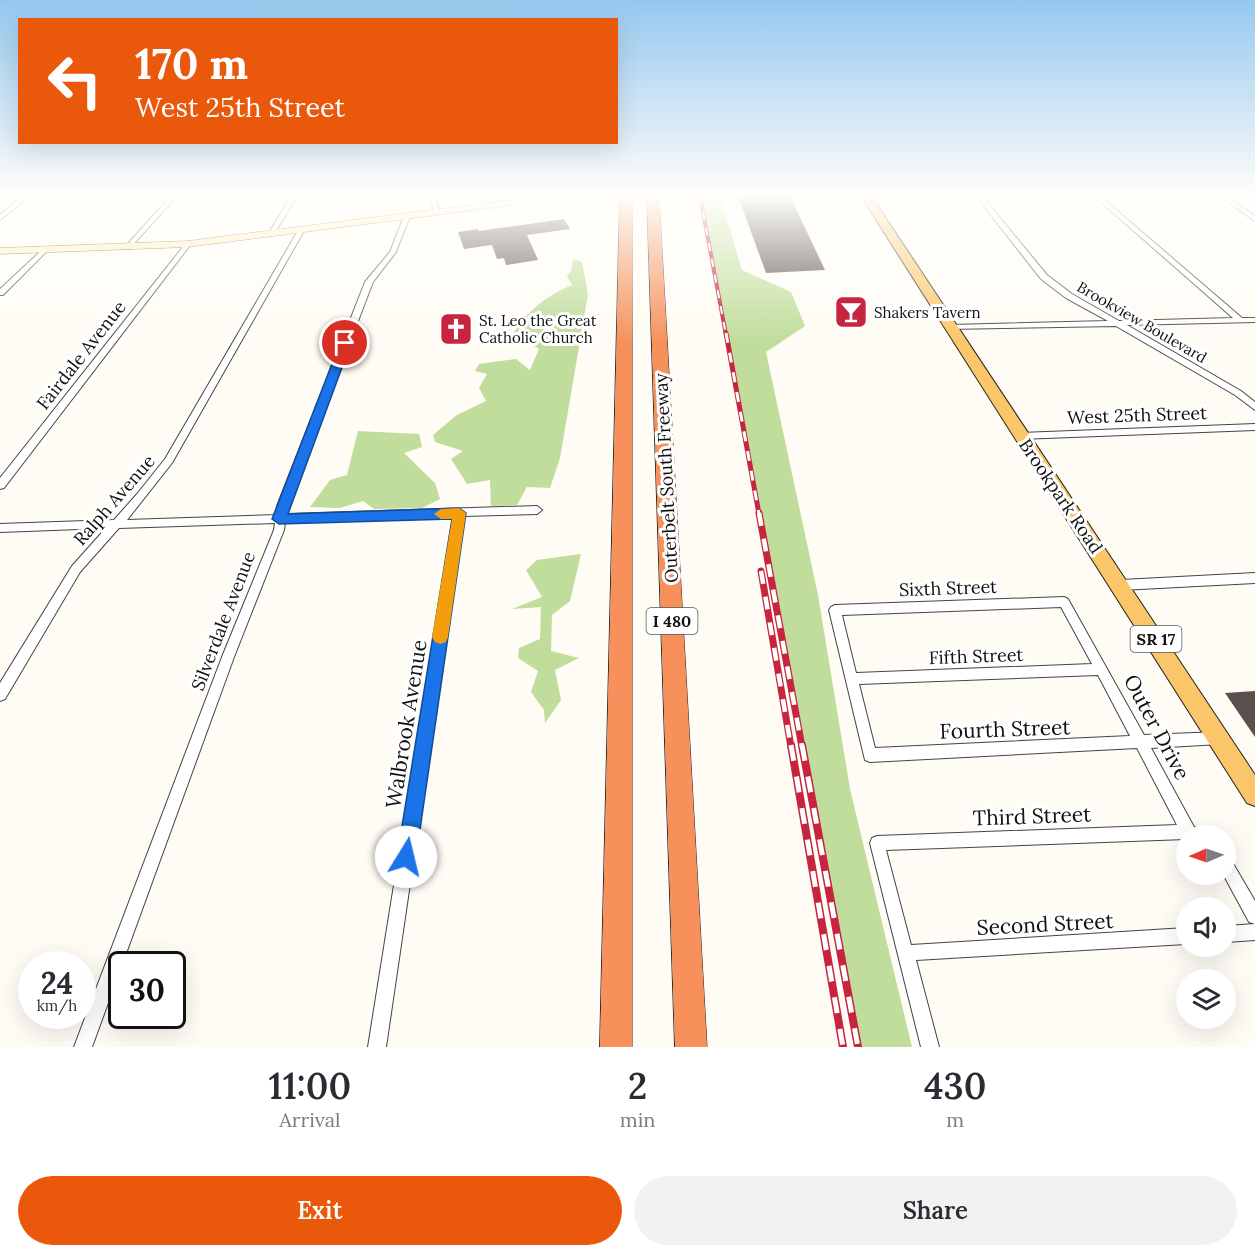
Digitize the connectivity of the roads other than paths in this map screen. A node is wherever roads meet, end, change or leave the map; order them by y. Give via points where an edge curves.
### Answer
1 (130, 245) edge
2 (176, 245) edge
3 (188, 245) edge
4 (293, 245) edge
5 (396, 245) edge
6 (625, 245) edge
7 (655, 245) edge
8 (897, 245) edge
9 (1018, 245) edge
10 (1153, 245) edge
11 (127, 248) junction
12 (45, 250) junction
13 (0, 251) edge
14 (0, 294) edge
15 (1240, 320) junction
16 (1255, 320) edge
17 (1116, 324) junction
18 (950, 327) junction
19 (1255, 406) edge
20 (1255, 427) edge
21 (1020, 436) junction
22 (0, 486) edge
23 (537, 510) dead end
24 (459, 513) junction
25 (279, 519) junction
26 (115, 525) junction
27 (0, 528) edge
28 (1255, 578) edge
29 (1121, 585) junction
30 (1064, 602) joint
31 (1102, 669) junction
32 (851, 679) junction
33 (0, 695) edge
34 (1220, 738) junction
35 (1141, 744) junction
36 (1255, 795) edge
37 (1189, 825) edge
38 (1176, 835) edge
39 (1236, 883) edge
40 (1255, 916) edge
41 (1255, 932) edge
42 (1236, 933) edge
43 (1176, 937) edge
44 (905, 953) junction
45 (616, 1003) junction
46 (691, 1039) edge
47 (83, 1047) edge
48 (378, 1047) edge
49 (609, 1047) edge
50 (616, 1047) edge
51 (930, 1047) edge

1 - 11 street
2 - 11 main road
3 - 22 street, Fairdale Avenue
4 - 26 street, Ralph Avenue via 170,461
5 - 25 street, Silverdale Avenue via 369,282
6 - 45 highway, Outerbelt South Freeway / I 480
7 - 46 highway, Outerbelt South Freeway / I 480
8 - 18 main road, Brookpark Road / SR 17
9 - 17 street, Brookview Boulevard via 1044,277
10 - 15 street
11 - 12 main road
12 - 13 main road
12 - 14 street
15 - 16 street
15 - 17 street
17 - 18 street
17 - 19 street, Brookview Boulevard
18 - 21 main road, Brookpark Road / SR 17
20 - 21 street, West 25th Street
21 - 29 main road, Brookpark Road / SR 17
23 - 24 street
24 - 25 street
24 - 48 street, Walbrook Avenue
25 - 26 street
25 - 47 street, Silverdale Avenue via 279,530
26 - 27 street
26 - 33 street, Ralph Avenue via 76,569
28 - 29 street
29 - 34 main road, Brookpark Road / SR 17
30 - 31 street, Outer Drive
30 - 32 street, Sixth Street via 834,610
31 - 32 street, Fifth Street
31 - 35 street, Outer Drive
32 - 35 street, Fourth Street via 870,755
34 - 35 street, Fourth Street
34 - 36 main road, Brookpark Road / SR 17
35 - 37 street, Outer Drive
38 - 44 street, Third Street via 877,843
39 - 40 street
41 - 42 street
43 - 44 street, Second Street
44 - 51 street
45 - 49 highway
45 - 50 highway, Outerbelt South Freeway / I 480

